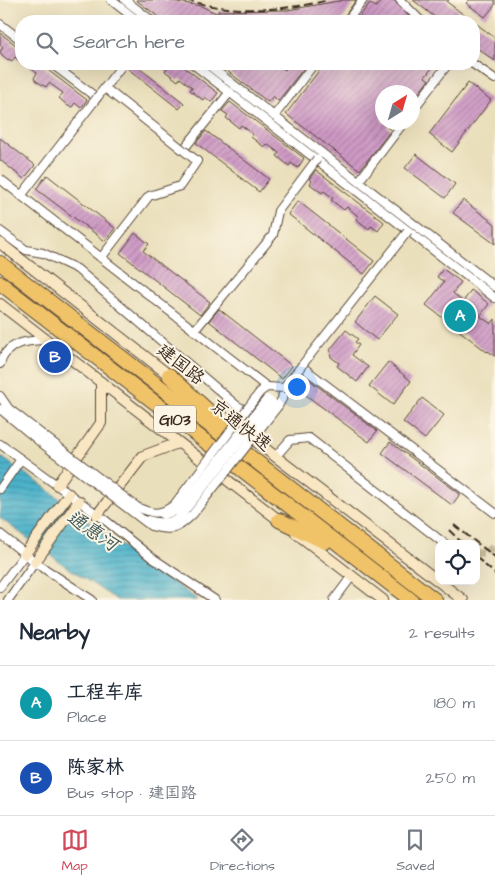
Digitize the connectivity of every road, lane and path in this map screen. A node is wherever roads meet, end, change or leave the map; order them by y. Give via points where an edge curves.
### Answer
1 (111, 0) edge
2 (125, 0) edge
3 (363, 0) edge
4 (400, 0) edge
5 (130, 15) edge
6 (144, 15) edge
7 (352, 15) edge
8 (416, 15) edge
9 (0, 24) edge
10 (15, 35) edge
11 (480, 69) edge
12 (60, 70) edge
13 (118, 70) edge
14 (201, 70) edge
15 (215, 70) edge
16 (309, 70) edge
17 (443, 70) edge
18 (495, 79) edge
19 (105, 88) junction
20 (230, 92) junction
21 (97, 98) junction
22 (420, 101) edge
23 (274, 116) junction
24 (398, 130) edge
25 (183, 150) junction
26 (317, 159) junction
27 (0, 179) edge
28 (359, 182) junction
29 (22, 196) junction
30 (408, 231) junction
31 (0, 232) edge
32 (0, 243) edge
33 (102, 258) junction
34 (0, 263) edge
35 (0, 283) edge
36 (495, 287) edge
37 (495, 298) edge
38 (0, 304) edge
39 (194, 330) junction
40 (48, 340) junction
41 (0, 364) edge
42 (301, 366) junction
43 (169, 375) junction
44 (102, 382) junction
45 (284, 388) junction
46 (263, 390) junction
47 (0, 396) edge
48 (272, 402) junction
49 (0, 409) edge
50 (257, 412) junction
51 (42, 438) junction
52 (178, 443) junction
53 (0, 444) edge
54 (276, 456) junction
55 (21, 459) junction
56 (58, 485) junction
57 (0, 490) edge
58 (69, 494) junction
59 (306, 499) junction
60 (79, 501) junction
61 (495, 513) edge
62 (97, 514) junction
63 (152, 514) junction
64 (279, 520) junction
65 (0, 534) edge
66 (440, 540) edge
67 (25, 554) junction
68 (351, 554) junction
69 (35, 562) junction
70 (352, 576) junction
71 (0, 587) edge
72 (8, 600) edge
73 (92, 600) edge
74 (215, 600) edge
75 (334, 600) edge
76 (383, 600) edge
77 (411, 600) edge
78 (435, 600) edge
79 (463, 600) edge

1 - 5 street
2 - 6 street
3 - 7 street
4 - 8 street
9 - 10 street
11 - 18 street
12 - 21 street
13 - 19 street, bridge
14 - 20 street
15 - 23 street
16 - 23 street
17 - 22 street
19 - 21 street, bridge
19 - 25 street, bridge
20 - 25 street
20 - 26 street
21 - 29 street, bridge
23 - 28 street
24 - 28 street
25 - 33 street, bridge via 197,161 180,186 149,196
26 - 30 street
26 - 39 street, bridge via 278,212 273,235
27 - 29 street, bridge
28 - 36 street
29 - 33 street, bridge
30 - 37 street
30 - 42 street, bridge
31 - 50 street, bridge via 26,250 43,253 77,269 236,405
32 - 43 main road, 建国路
33 - 39 street, bridge
34 - 59 highway, 京通快速 / G103
35 - 68 highway, 京通快速 / G103
38 - 40 main road
39 - 46 street, bridge
40 - 41 street via 15,345 3,356
40 - 44 main road
42 - 45 street, bridge
42 - 61 street
43 - 54 main road, 建国路
43 - 59 highway
44 - 52 main road
44 - 56 main road via 101,423
45 - 46 street, bridge
45 - 48 street via 282,399
46 - 63 street, bridge via 174,505
47 - 51 street via 9,409
48 - 50 street, bridge
48 - 51 street, bridge via 184,523 172,530 151,526
49 - 51 street
50 - 63 street, bridge via 183,505 170,514
51 - 63 street, bridge via 137,507
52 - 62 main road via 143,456
52 - 64 main road
53 - 55 street
54 - 66 street via 290,440 309,438
54 - 79 main road, 建国路
55 - 56 street
55 - 57 street
56 - 58 street
58 - 60 street
58 - 67 main road
59 - 78 highway, 京通快速 / G103
60 - 62 street
60 - 69 main road
62 - 74 street via 151,557
64 - 68 highway
64 - 70 main road
65 - 67 street
67 - 69 street
67 - 71 street
68 - 77 highway, 京通快速 / G103
69 - 72 street
69 - 73 street
70 - 75 street
70 - 76 main road

